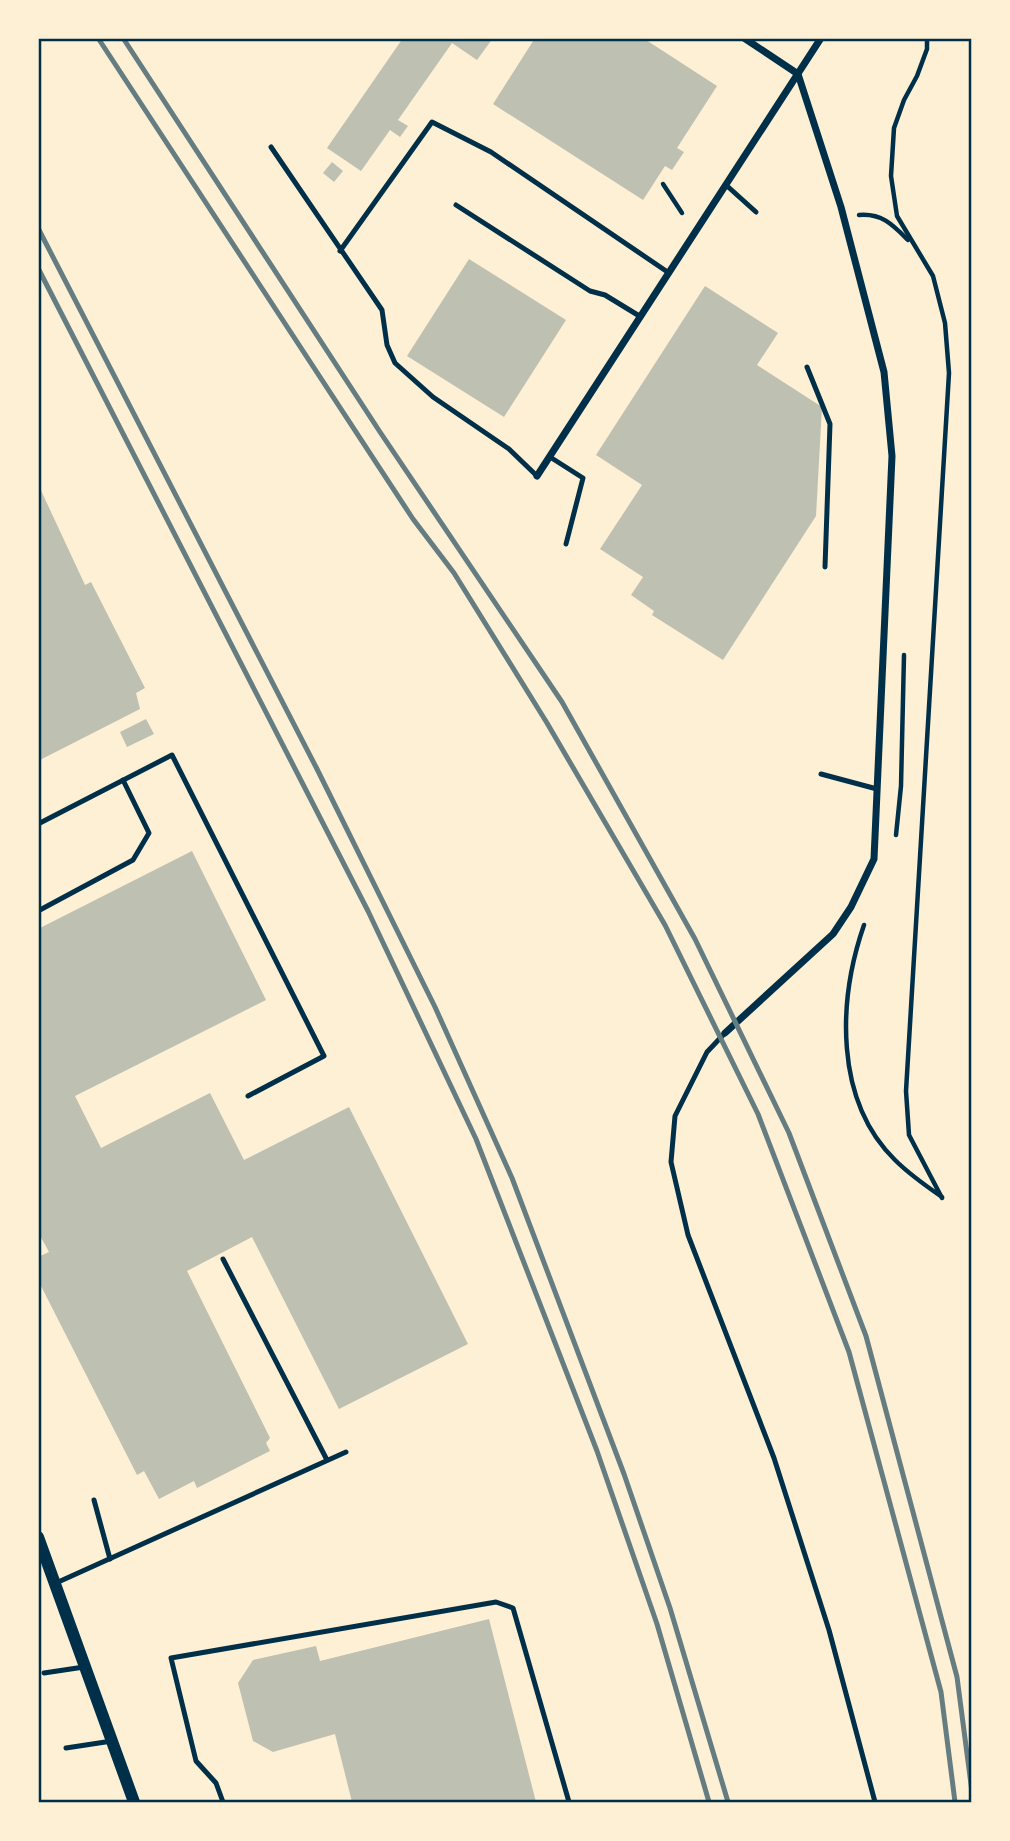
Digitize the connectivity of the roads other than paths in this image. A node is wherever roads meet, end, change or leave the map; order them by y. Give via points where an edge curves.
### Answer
1 (744, 38) edge
2 (821, 38) edge
3 (798, 74) junction
4 (271, 147) dead end
5 (726, 186) junction
6 (456, 205) dead end
7 (756, 212) dead end
8 (340, 251) junction
9 (669, 273) junction
10 (640, 317) junction
11 (807, 367) dead end
12 (550, 457) junction
13 (537, 476) joint
14 (566, 544) dead end
15 (825, 567) dead end
16 (821, 774) dead end
17 (123, 780) junction
18 (877, 789) junction
19 (38, 824) edge
20 (38, 911) edge
21 (725, 1033) joint
22 (248, 1096) dead end
23 (223, 1259) dead end
24 (346, 1452) dead end
25 (327, 1461) junction
26 (94, 1500) dead end
27 (38, 1537) edge
28 (110, 1559) junction
29 (57, 1583) junction
30 (87, 1666) junction
31 (44, 1673) dead end
32 (114, 1741) junction
33 (66, 1748) dead end
34 (134, 1802) edge
35 (223, 1802) edge
36 (569, 1802) edge
37 (875, 1802) edge

1 - 3 street
2 - 3 street
3 - 5 street
3 - 18 street via 841,207 884,372 892,456
4 - 8 lane
5 - 7 lane
5 - 9 street
6 - 10 lane via 590,291
8 - 9 lane via 432,122 491,152
8 - 13 lane via 382,310 395,363 433,397 509,449
9 - 10 street
10 - 12 street
11 - 15 lane via 830,424
12 - 13 street
12 - 14 lane via 583,478
16 - 18 lane
17 - 19 lane
17 - 20 lane via 149,833 133,860
17 - 22 lane via 172,755 324,1056
18 - 21 street via 874,859 851,906 833,934
21 - 37 lane via 707,1052 675,1116 671,1161 688,1235 774,1458 829,1630
23 - 25 lane
24 - 25 lane
25 - 28 lane
26 - 28 lane
27 - 29 street
28 - 29 lane
29 - 30 street
30 - 31 lane
30 - 32 street
32 - 33 lane
32 - 34 street
35 - 36 lane via 216,1783 196,1761 172,1658 496,1602 513,1608

